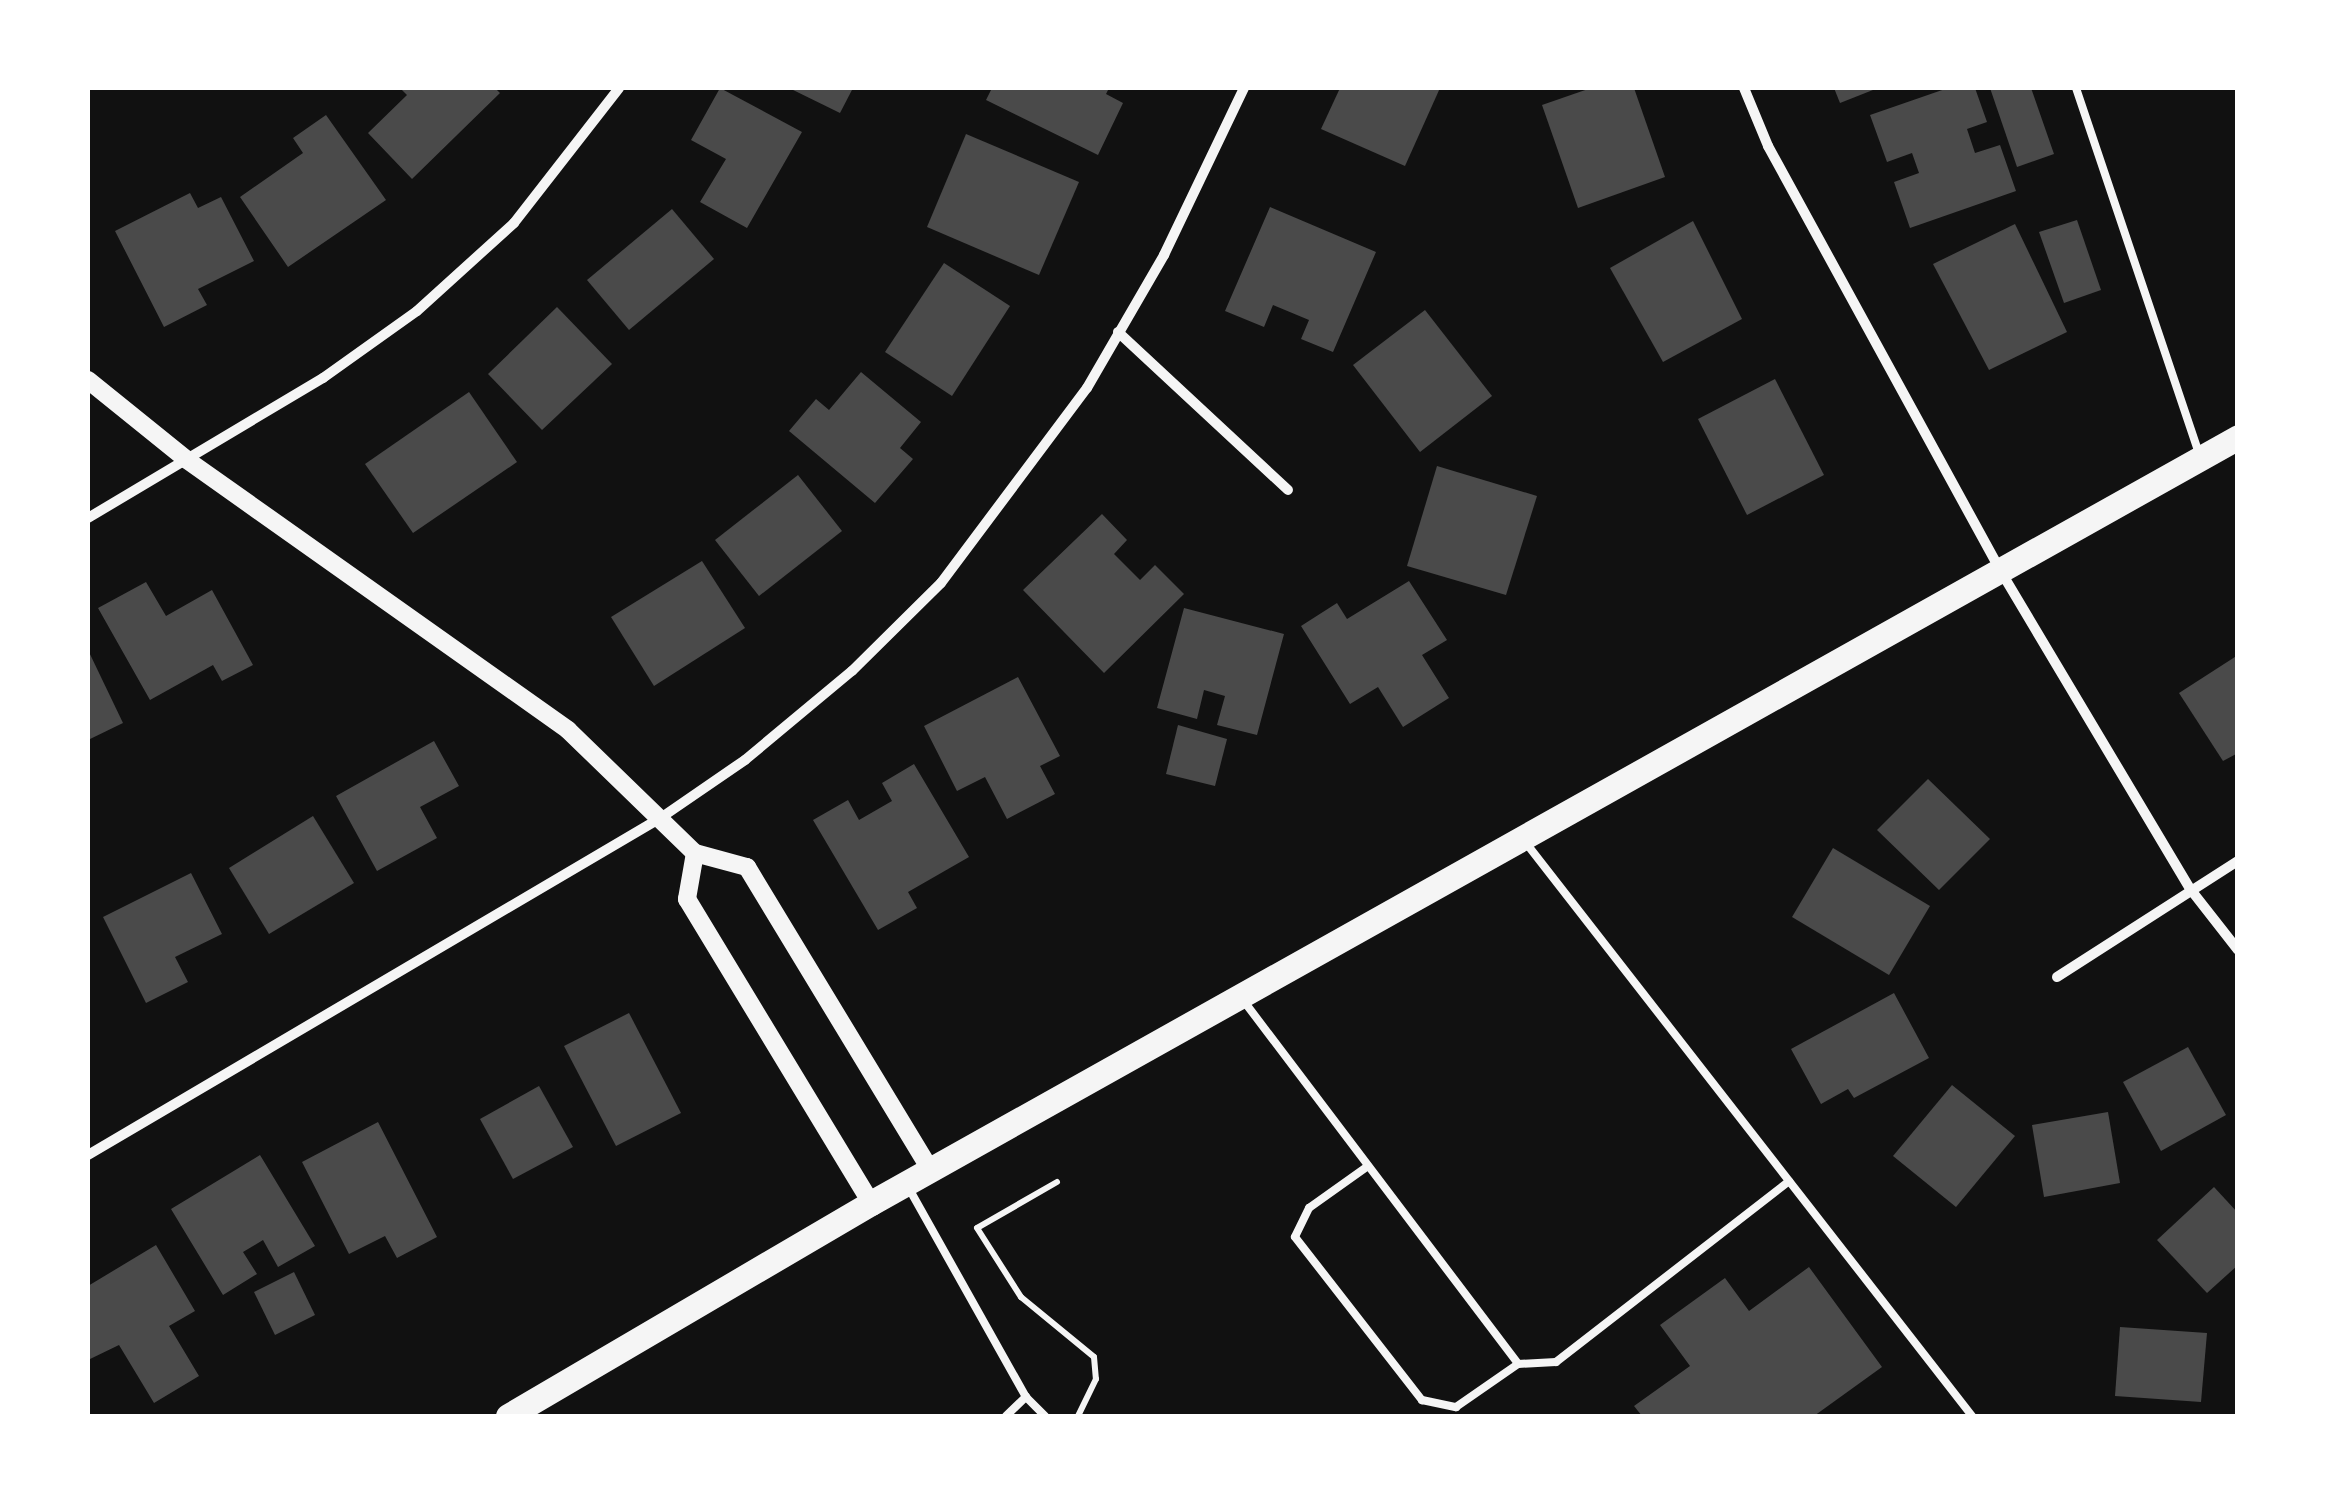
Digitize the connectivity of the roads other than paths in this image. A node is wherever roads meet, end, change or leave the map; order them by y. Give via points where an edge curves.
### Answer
1 (619, 88) edge
2 (1244, 88) edge
3 (1744, 88) edge
4 (2076, 88) edge
5 (1118, 332) junction
6 (88, 380) edge
7 (2238, 436) edge
8 (2200, 458) junction
9 (188, 460) junction
10 (1288, 490) dead end
11 (88, 518) edge
12 (2000, 570) junction
13 (662, 816) junction
14 (1524, 839) junction
15 (695, 852) junction
16 (2238, 861) edge
17 (2192, 890) junction
18 (2238, 950) edge
19 (2057, 977) dead end
20 (1242, 998) junction
21 (88, 1155) edge
22 (1368, 1166) junction
23 (931, 1170) junction
24 (1790, 1181) junction
25 (907, 1184) junction
26 (871, 1204) junction
27 (1518, 1364) junction
28 (1026, 1398) junction
29 (508, 1416) edge
30 (1006, 1416) edge
31 (1046, 1416) edge
32 (1972, 1416) edge

1 - 9 street via 514,223 417,310 323,378
2 - 5 street via 1164,255
3 - 12 street via 1768,146
4 - 8 lane
5 - 10 street
5 - 13 street via 1024,480 940,583 852,671 744,760
6 - 9 street
7 - 8 main road
8 - 12 main road
9 - 11 street
9 - 13 street via 491,671
12 - 14 main road
12 - 17 street
13 - 15 street
13 - 21 street
14 - 20 main road
14 - 24 lane
15 - 23 street via 748,867
15 - 26 street via 687,899
16 - 17 street
17 - 18 street
17 - 19 street
20 - 22 lane
20 - 23 main road
22 - 27 lane
22 - 27 lane via 1310,1208 1296,1236 1307,1252 1422,1400 1456,1407
23 - 25 main road
24 - 27 lane via 1556,1362
24 - 32 lane
25 - 26 main road
25 - 28 lane
26 - 29 main road
28 - 30 lane
28 - 31 lane

